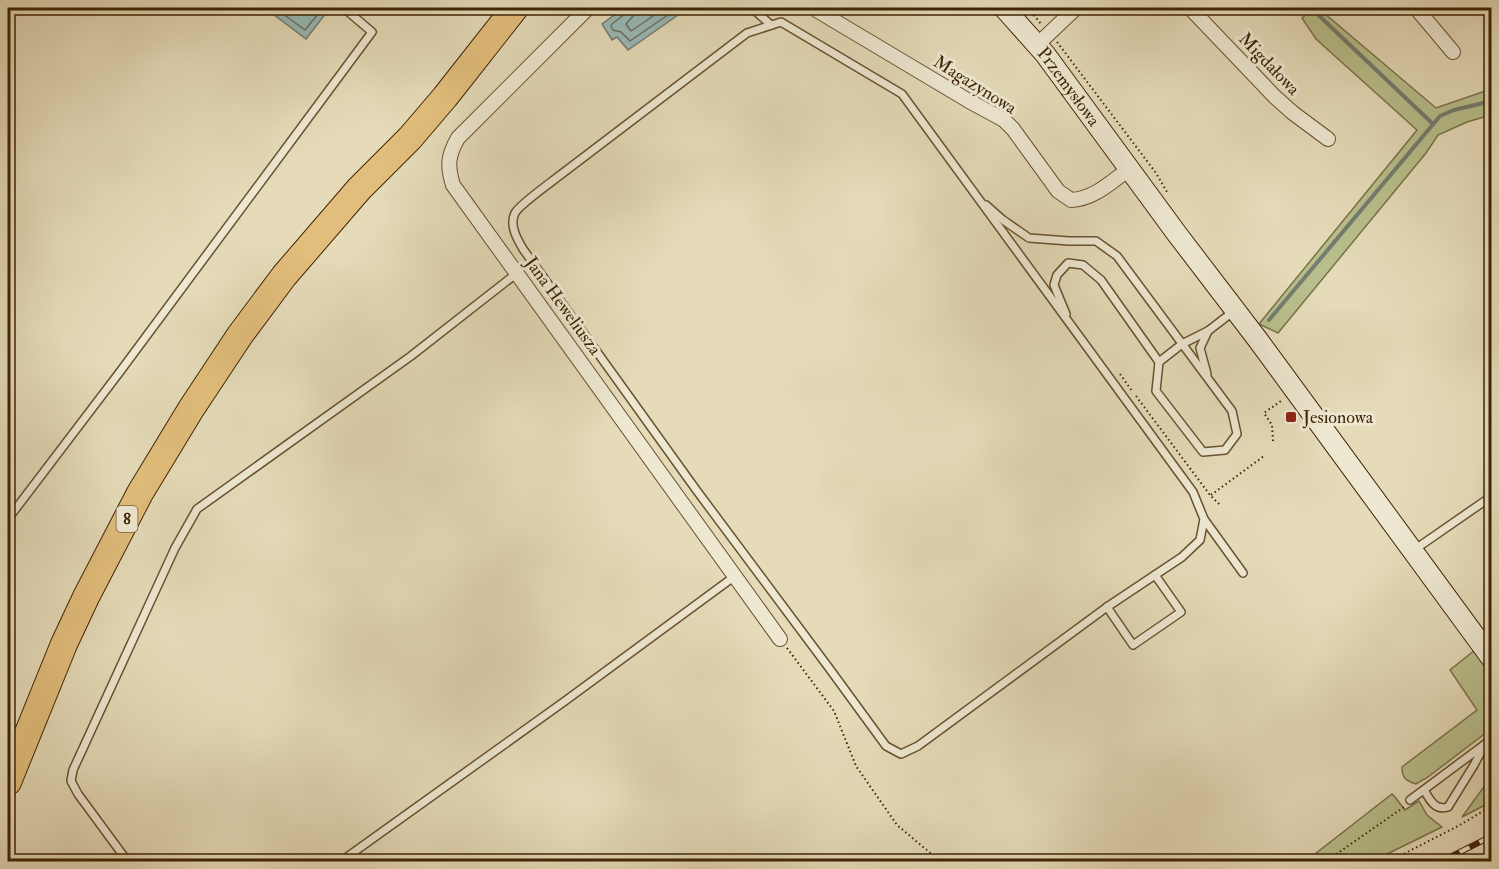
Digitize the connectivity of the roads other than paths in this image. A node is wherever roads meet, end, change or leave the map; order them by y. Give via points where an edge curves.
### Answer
1 (495, 8) edge
2 (515, 8) edge
3 (588, 8) edge
4 (752, 8) edge
5 (813, 8) edge
6 (1004, 8) edge
7 (1076, 8) edge
8 (1190, 8) edge
9 (1416, 8) edge
10 (345, 9) edge
11 (771, 25) junction
12 (1041, 37) junction
13 (1453, 52) dead end
14 (1328, 139) dead end
15 (1129, 169) junction
16 (975, 196) junction
17 (517, 273) junction
18 (284, 276) junction
19 (1234, 310) junction
20 (1070, 325) junction
21 (1208, 331) junction
22 (1182, 344) junction
23 (1159, 362) junction
24 (1208, 380) junction
25 (1491, 496) edge
26 (8, 519) edge
27 (1204, 519) junction
28 (1412, 552) junction
29 (1243, 573) dead end
30 (1155, 575) junction
31 (735, 576) junction
32 (1107, 607) junction
33 (780, 639) road end
34 (1491, 659) edge
35 (1491, 739) edge
36 (1485, 744) junction
37 (8, 782) edge
38 (1424, 790) junction
39 (1410, 800) road end
40 (128, 861) edge
41 (340, 861) edge

1 - 18 highway, 8 via 333,202
2 - 18 highway, 8 via 410,138 359,189
3 - 17 street, Jana Heweliusza via 458,138 451,150 453,185
4 - 11 lane
5 - 15 street, Magazynowa via 1004,120 1058,191 1071,200 1095,194
6 - 12 street, Przemysłowa
7 - 12 street
8 - 14 street, Migdałowa via 1275,97
9 - 13 street
10 - 26 lane via 372,32
11 - 16 lane via 782,22 902,94
11 - 32 lane via 747,33 531,198 515,213 515,236 690,482 886,746 901,754 918,746
12 - 15 street, Przemysłowa
15 - 19 street
16 - 20 lane
16 - 22 lane via 1029,238 1096,241 1117,256
17 - 31 street, Jana Heweliusza
17 - 40 lane via 411,356 197,509 175,548 73,770 71,781 78,794
18 - 37 highway, 8 via 240,335 140,493 64,644
19 - 21 lane
19 - 28 street
20 - 23 lane via 1054,285 1068,263 1083,265 1101,280
20 - 27 lane via 1193,492
21 - 22 lane
21 - 24 lane via 1200,348
22 - 23 lane
22 - 24 lane
23 - 24 lane via 1156,391 1203,452 1225,450 1237,434 1232,411
25 - 28 lane
27 - 29 lane
27 - 30 lane via 1200,540
28 - 34 street
30 - 32 lane
30 - 32 lane via 1181,612 1133,645
31 - 33 street, Jana Heweliusza
31 - 41 lane
35 - 36 lane
36 - 38 lane
36 - 38 lane via 1448,807 1435,806
38 - 39 lane

